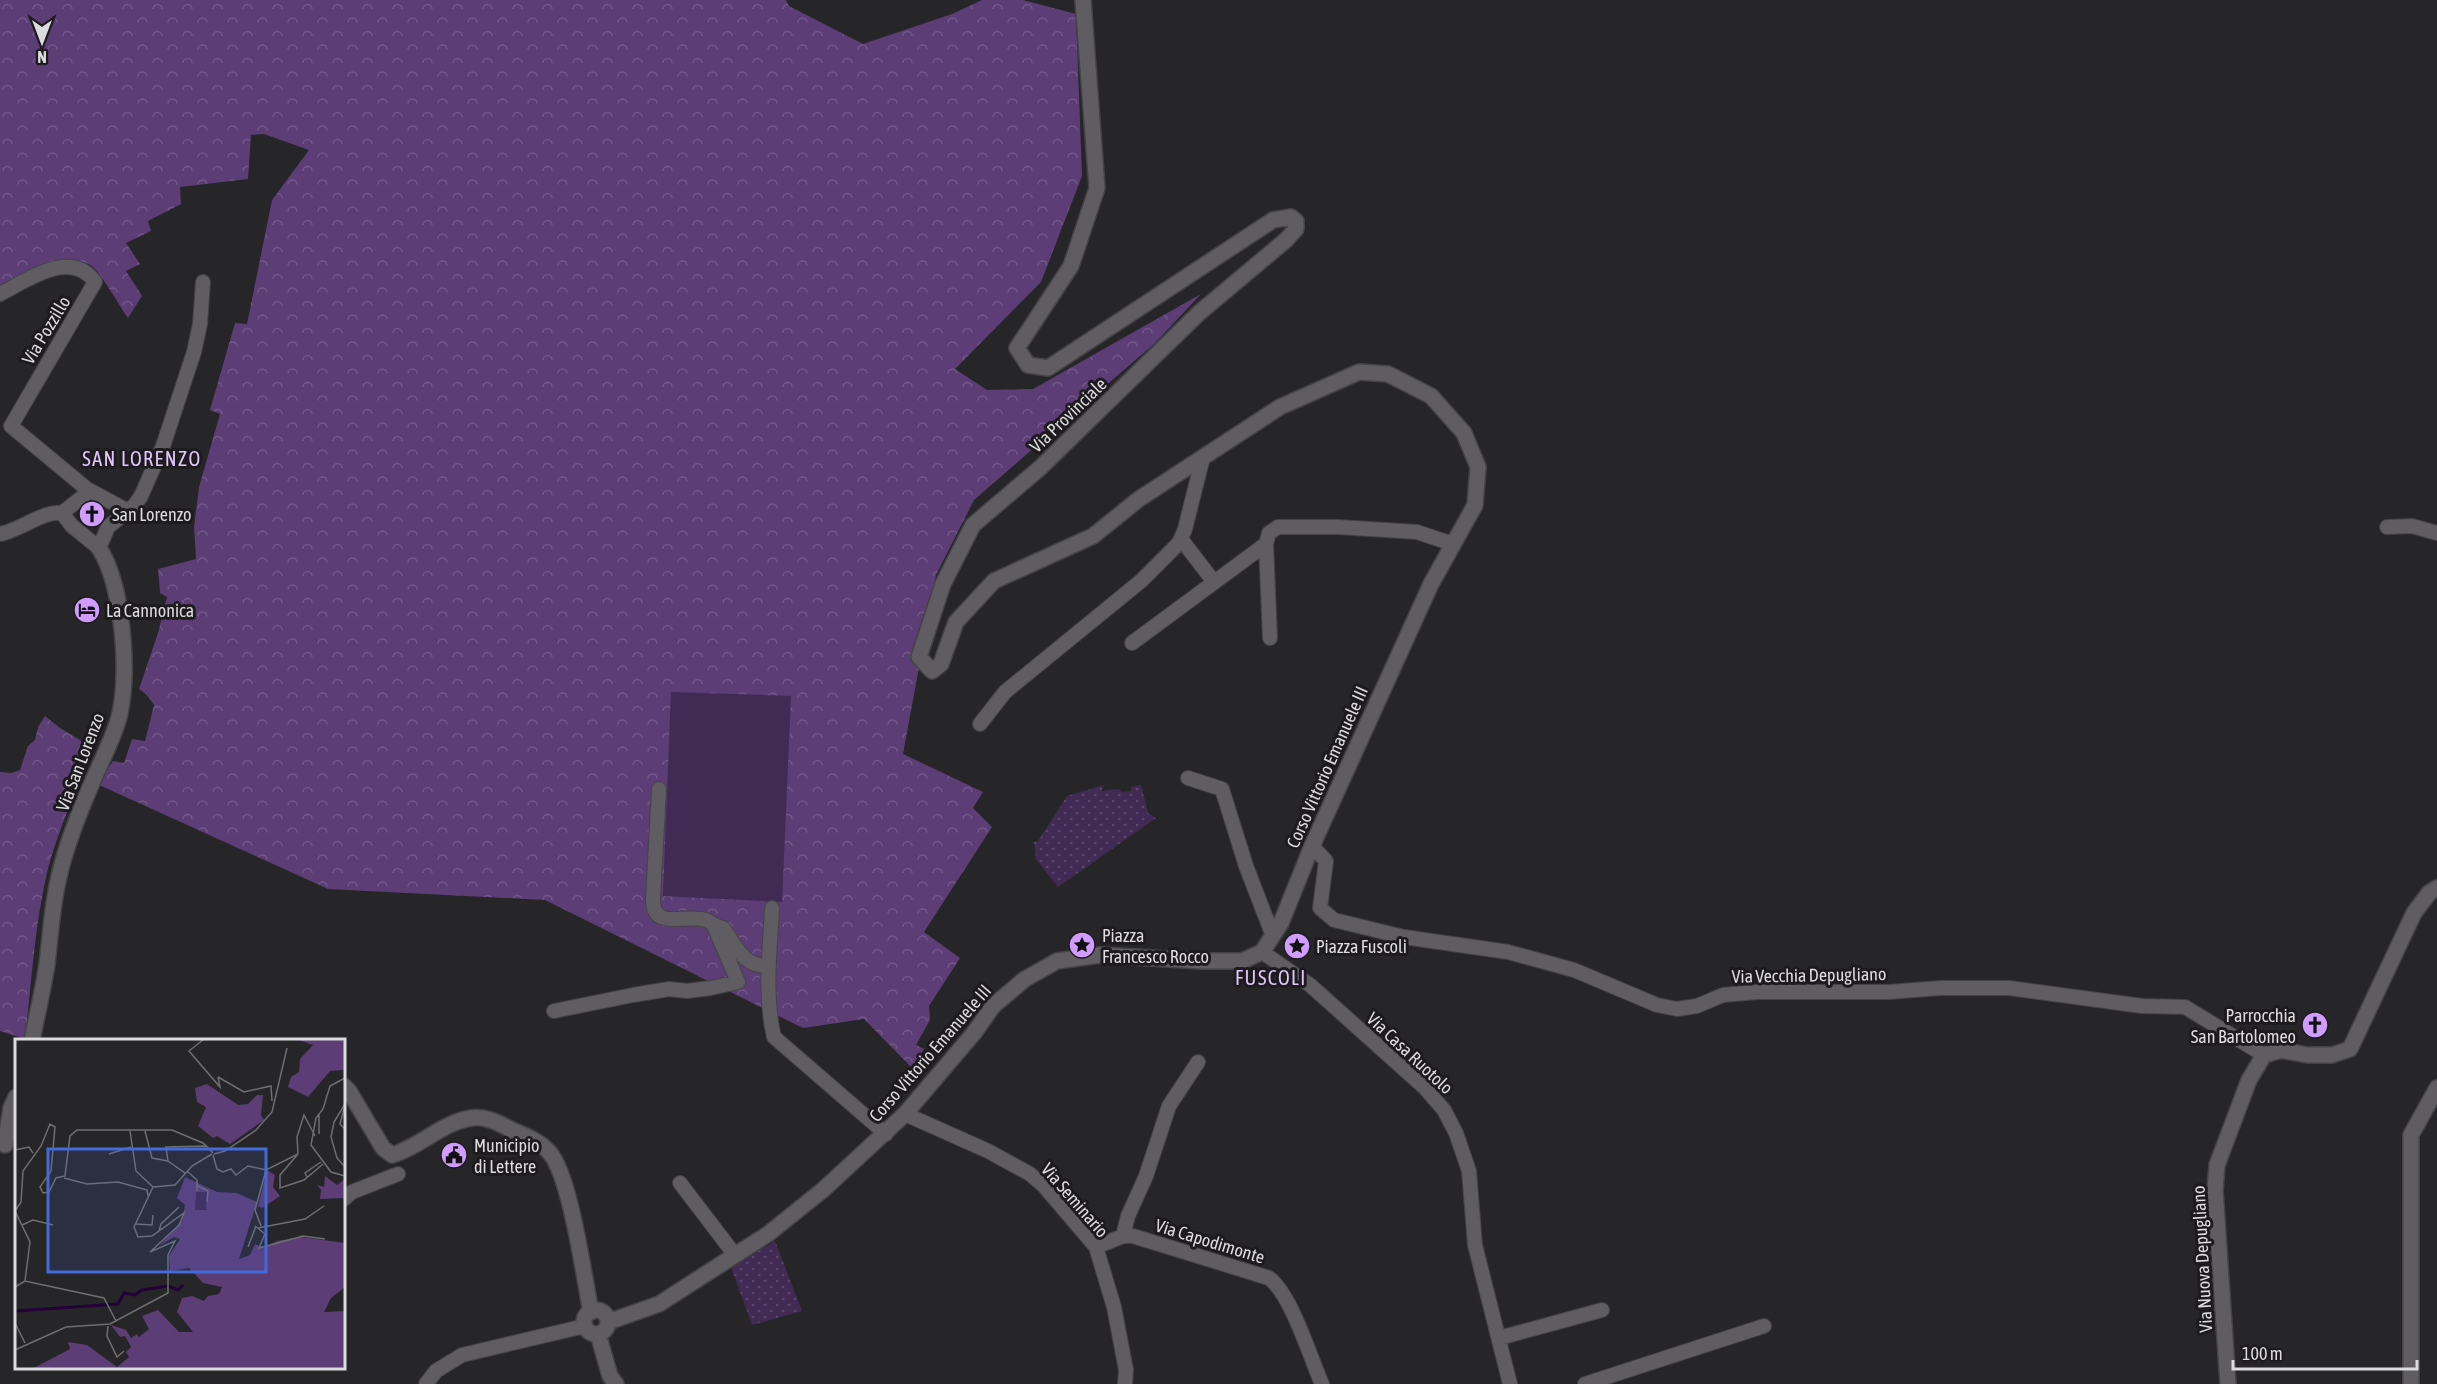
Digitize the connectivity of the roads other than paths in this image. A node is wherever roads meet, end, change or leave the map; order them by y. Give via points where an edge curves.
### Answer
1 (1083, 0) edge
2 (203, 282) dead end
3 (0, 294) edge
4 (1203, 457) junction
5 (1478, 467) joint
6 (90, 491) junction
7 (128, 511) junction
8 (62, 513) junction
9 (2387, 527) dead end
10 (2437, 533) edge
11 (0, 534) edge
12 (1181, 539) junction
13 (1266, 544) junction
14 (1453, 544) junction
15 (99, 548) junction
16 (1214, 582) junction
17 (1270, 638) dead end
18 (1132, 643) dead end
19 (980, 724) dead end
20 (1188, 777) dead end
21 (659, 789) dead end
22 (1312, 846) junction
23 (2437, 888) edge
24 (772, 908) dead end
25 (714, 926) junction
26 (1273, 936) junction
27 (1262, 952) junction
28 (769, 966) junction
29 (554, 1011) dead end
30 (32, 1039) edge
31 (2264, 1055) junction
32 (1198, 1062) dead end
33 (345, 1087) edge
34 (2437, 1088) edge
35 (15, 1099) edge
36 (905, 1114) junction
37 (886, 1134) junction
38 (7, 1146) edge
39 (398, 1174) dead end
40 (680, 1184) dead end
41 (345, 1197) edge
42 (1123, 1236) junction
43 (1096, 1247) junction
44 (735, 1255) junction
45 (1602, 1310) dead end
46 (591, 1311) junction
47 (608, 1322) junction
48 (1764, 1326) dead end
49 (591, 1330) junction
50 (1499, 1338) junction
51 (426, 1384) edge
52 (616, 1384) edge
53 (1125, 1384) edge
54 (1322, 1384) edge
55 (1510, 1384) edge
56 (1585, 1384) edge
57 (2228, 1384) edge
58 (2411, 1384) edge

1 - 4 street, Via Provinciale via 1097,188 1071,267 1017,348 1029,365 1048,368 1273,220 1291,217 1296,228 1199,313 1040,468 973,525 943,584 919,657 932,671 941,664 956,622 994,581 1093,536 1139,499
2 - 7 street via 194,352 163,446 141,496
3 - 6 street, Via Pozzillo via 57,267 81,269 95,282 11,426
4 - 5 street, Via Provinciale via 1280,407 1359,372 1388,374 1431,396 1464,433
4 - 12 street
5 - 14 street, Corso Vittorio Emanuele III via 1475,505
6 - 7 street, Via Pozzillo
6 - 8 street
7 - 15 street via 108,527
8 - 11 street
8 - 15 street, Via San Lorenzo
9 - 10 street via 2412,526
12 - 16 street
12 - 19 street via 1141,581 1005,692
13 - 14 street via 1269,534 1278,527 1338,527 1417,532
13 - 16 street
13 - 17 street
14 - 22 street, Corso Vittorio Emanuele III via 1431,584
15 - 30 street, Via San Lorenzo via 113,577 121,619 120,714 63,861
16 - 18 street
20 - 26 street via 1222,789
21 - 25 street via 652,908 664,918 706,920
22 - 26 street, Corso Vittorio Emanuele III
22 - 31 street, Via Vecchia Depugliano via 1326,861 1320,908 1334,920 1404,937 1508,952 1574,970 1657,1005 1677,1009 1723,995 1757,992 2009,988 2142,1006 2185,1007
23 - 31 street via 2414,913 2350,1049 2332,1055 2281,1050
24 - 28 street
25 - 28 street via 723,928 741,955 753,965
25 - 29 street via 738,982 687,991 669,989
26 - 27 street, Corso Vittorio Emanuele III
27 - 36 street, Corso Vittorio Emanuele III via 1242,961 1100,955 1057,961 1025,979 993,1006
27 - 50 street, Via Casa Ruotolo via 1310,985 1424,1087 1444,1110 1469,1171 1475,1245
28 - 37 street via 774,1036
31 - 57 street, Via Nuova Depugliano via 2249,1080 2216,1174
32 - 42 street via 1169,1106
33 - 46 street via 383,1148 392,1155 446,1126 484,1117 549,1152 563,1174
34 - 58 street via 2411,1135
35 - 38 street
36 - 37 street, Corso Vittorio Emanuele III
36 - 43 street, Via Seminario via 1030,1174
37 - 44 street, Corso Vittorio Emanuele III via 768,1234
39 - 41 street
40 - 44 street
42 - 43 street
42 - 54 street, Via Capodimonte via 1269,1278 1277,1284 1292,1311
43 - 53 street, Via Seminario via 1114,1307
44 - 47 street, Corso Vittorio Emanuele III via 659,1304
45 - 50 street
46 - 47 street via 604,1314
46 - 49 street via 586,1316
47 - 49 street via 606,1329
48 - 56 street
49 - 51 street via 462,1355 436,1371
49 - 52 street
50 - 55 street, Via Casa Ruotolo

